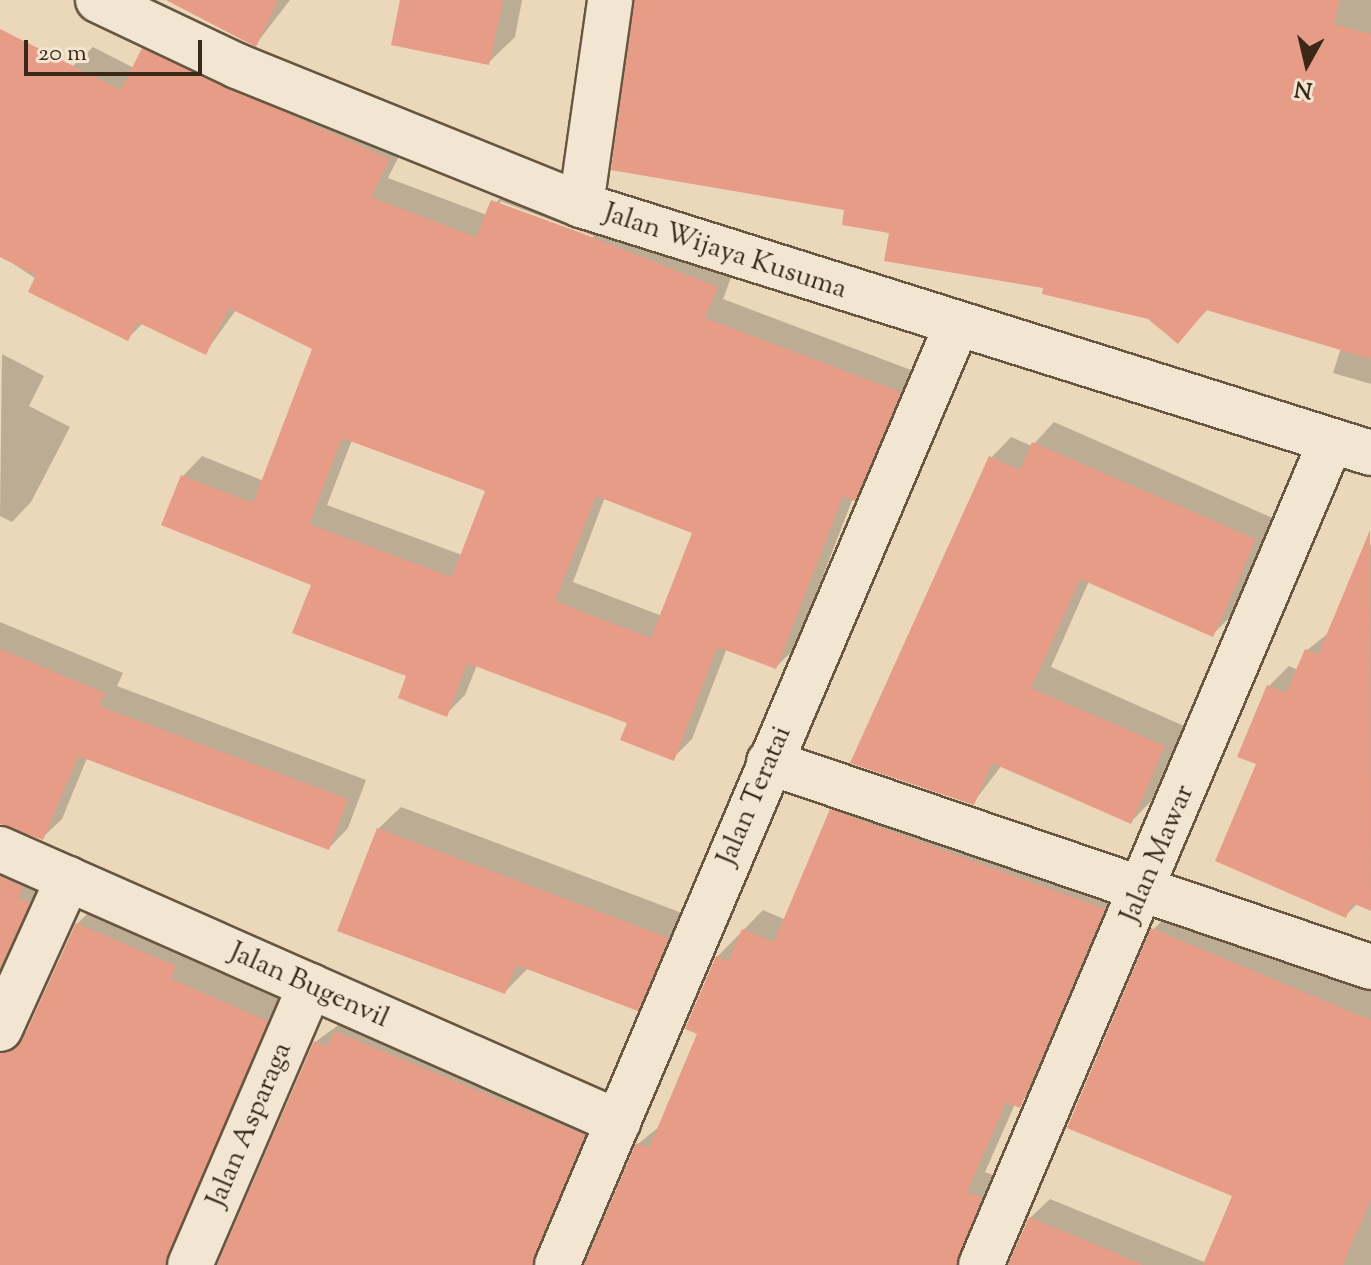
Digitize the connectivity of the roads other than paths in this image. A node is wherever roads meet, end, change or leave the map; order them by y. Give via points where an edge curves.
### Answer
1 (98, 0) edge
2 (610, 0) edge
3 (581, 205) junction
4 (956, 327) junction
5 (1351, 447) edge
6 (769, 762) junction
7 (0, 849) edge
8 (68, 879) junction
9 (1143, 891) junction
10 (1371, 967) edge
11 (310, 986) junction
12 (0, 1029) edge
13 (618, 1122) junction
14 (190, 1265) edge
15 (557, 1265) edge
16 (981, 1265) edge

1 - 3 street, Jalan Wijaya Kusuma via 237,66
2 - 3 street
3 - 4 street, Jalan Wijaya Kusuma
4 - 5 street, Jalan Wijaya Kusuma
4 - 6 street, Jalan Teratai
5 - 9 street, Jalan Mawar
6 - 9 street
6 - 13 street, Jalan Teratai
7 - 8 street, Jalan Bugenvil
8 - 11 street, Jalan Bugenvil
8 - 12 street
9 - 10 street
9 - 16 street, Jalan Mawar
11 - 13 street, Jalan Bugenvil
11 - 14 street, Jalan Asparaga
13 - 15 street, Jalan Teratai

